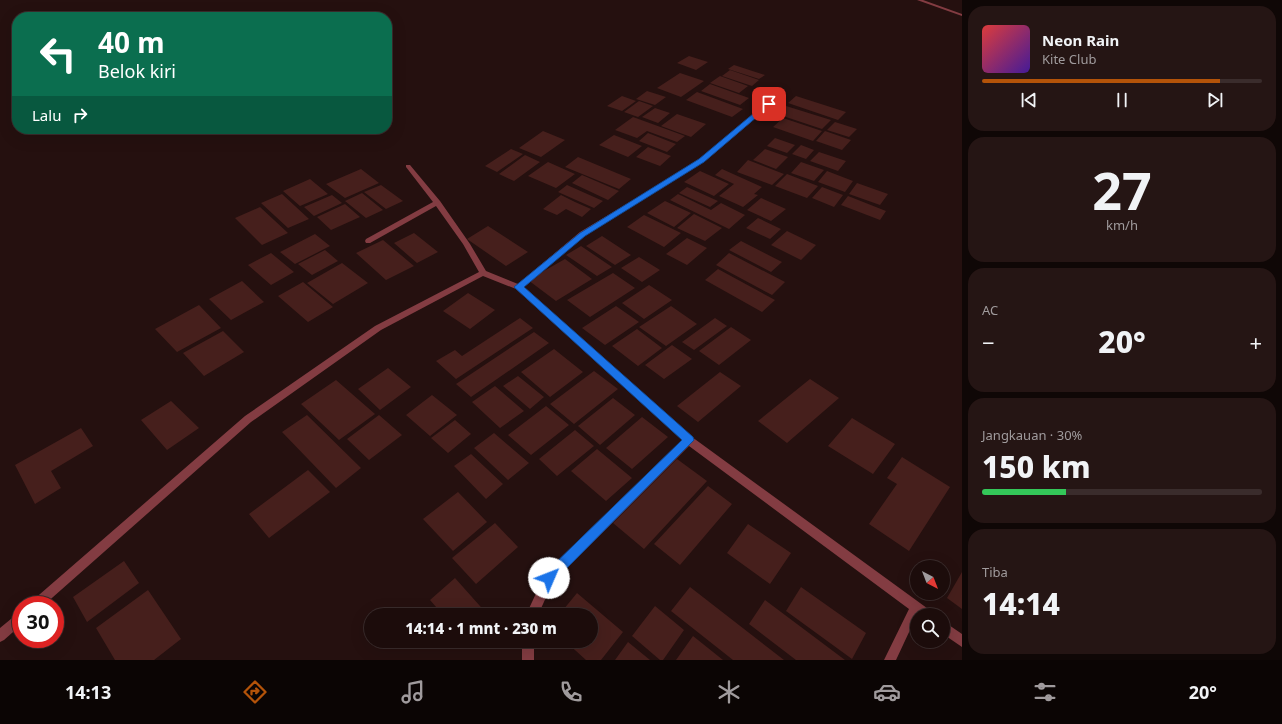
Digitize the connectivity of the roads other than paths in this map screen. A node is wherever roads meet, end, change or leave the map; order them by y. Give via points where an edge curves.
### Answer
1 (919, 0) edge
2 (962, 15) edge
3 (780, 95) dead end
4 (408, 166) dead end
5 (438, 202) junction
6 (368, 241) dead end
7 (482, 273) junction
8 (519, 287) junction
9 (689, 440) junction
10 (46, 596) edge
11 (916, 607) joint
12 (535, 608) edge
13 (12, 626) edge
14 (950, 632) edge
15 (0, 636) edge
16 (962, 641) edge
17 (527, 648) edge
18 (528, 660) edge
19 (890, 660) edge

1 - 2 street
3 - 8 street via 702,161 582,234
4 - 5 street
5 - 6 street
5 - 7 street via 468,245
7 - 8 street
7 - 10 street via 378,328 248,419
8 - 9 street
9 - 11 street
9 - 12 street via 549,578
11 - 19 street
13 - 15 street
14 - 16 street
17 - 18 street

